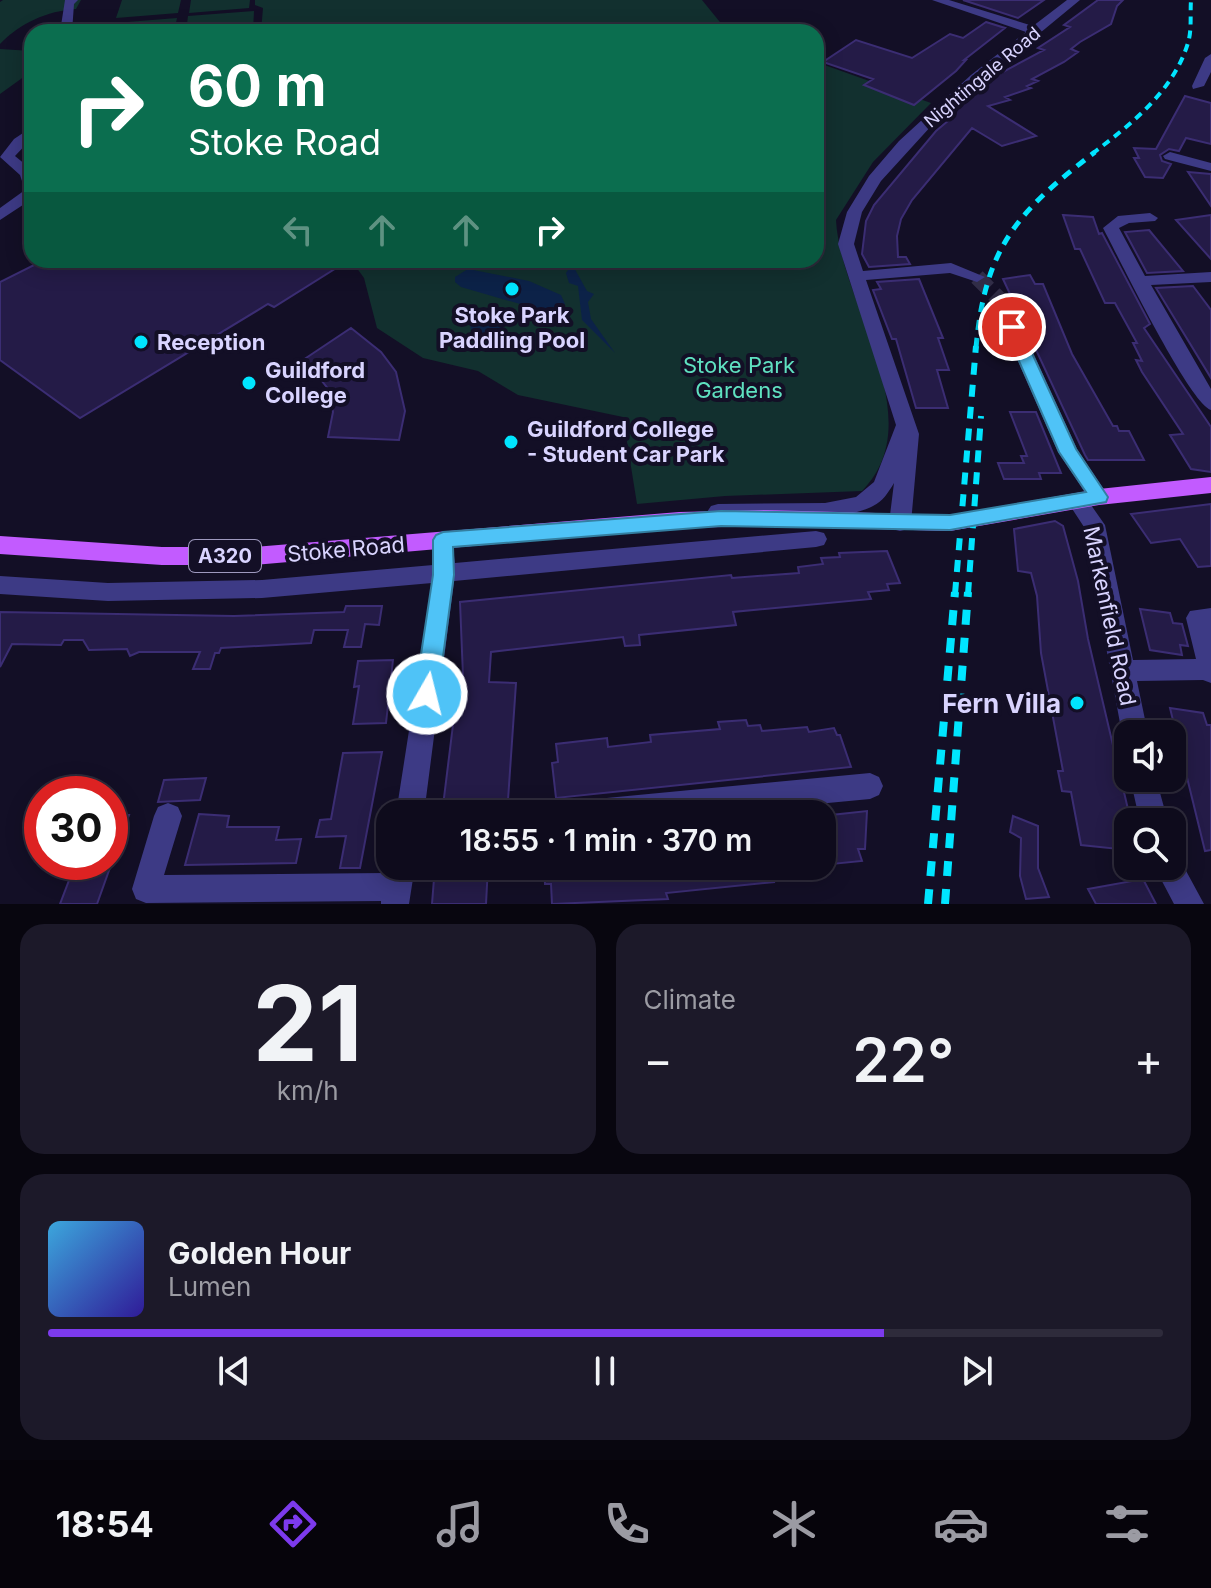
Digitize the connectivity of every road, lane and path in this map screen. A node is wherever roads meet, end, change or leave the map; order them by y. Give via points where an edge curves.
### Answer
1 (72, 0) edge
2 (938, 0) edge
3 (1074, 0) edge
4 (67, 24) edge
5 (1035, 31) junction
6 (1211, 58) edge
7 (1198, 86) dead end
8 (24, 138) edge
9 (1170, 156) dead end
10 (1211, 167) edge
11 (24, 171) edge
12 (24, 196) edge
13 (0, 215) edge
14 (1150, 218) dead end
15 (857, 276) junction
16 (977, 277) tunnel mouth
17 (1211, 277) edge
18 (1142, 281) junction
19 (1000, 300) tunnel mouth
20 (1211, 403) edge
21 (906, 421) junction
22 (1211, 485) edge
23 (1088, 499) junction
24 (679, 520) junction
25 (900, 523) junction
26 (816, 539) dead end
27 (443, 540) junction
28 (2, 547) edge
29 (444, 575) junction
30 (0, 585) edge
31 (1211, 618) edge
32 (1123, 671) junction
33 (1210, 671) edge
34 (1132, 720) edge
35 (870, 786) dead end
36 (412, 800) edge
37 (722, 800) edge
38 (168, 816) dead end
39 (1176, 880) edge
40 (398, 886) edge
41 (1190, 904) edge

1 - 4 street
2 - 5 street
3 - 5 street, Nightingale Road
5 - 15 street, Nightingale Road via 936,111 869,186 847,226 846,244
6 - 7 street
8 - 11 street via 7,157
9 - 10 street
12 - 13 street
14 - 18 street via 1115,222 1111,228
15 - 16 street via 951,268
15 - 21 street, Nightingale Road
17 - 18 street
18 - 20 street
19 - 23 street, Markenfield Road
21 - 24 street via 877,493 860,505 846,510 719,512
21 - 25 street, Nightingale Road
22 - 23 main road, Stoke Road / A320
23 - 25 main road, Stoke Road / A320 via 950,523
23 - 32 street, Markenfield Road
24 - 25 main road, Stoke Road / A320
24 - 27 main road, Stoke Road / A320
26 - 29 street, Stoke Road
27 - 28 main road, Stoke Road / A320 via 254,556
27 - 29 street
29 - 30 street, Stoke Road via 247,589 108,592
29 - 36 street
31 - 33 street via 1198,618
32 - 33 street
32 - 34 street, Markenfield Road
35 - 37 street
38 - 40 street via 146,889
39 - 41 street

